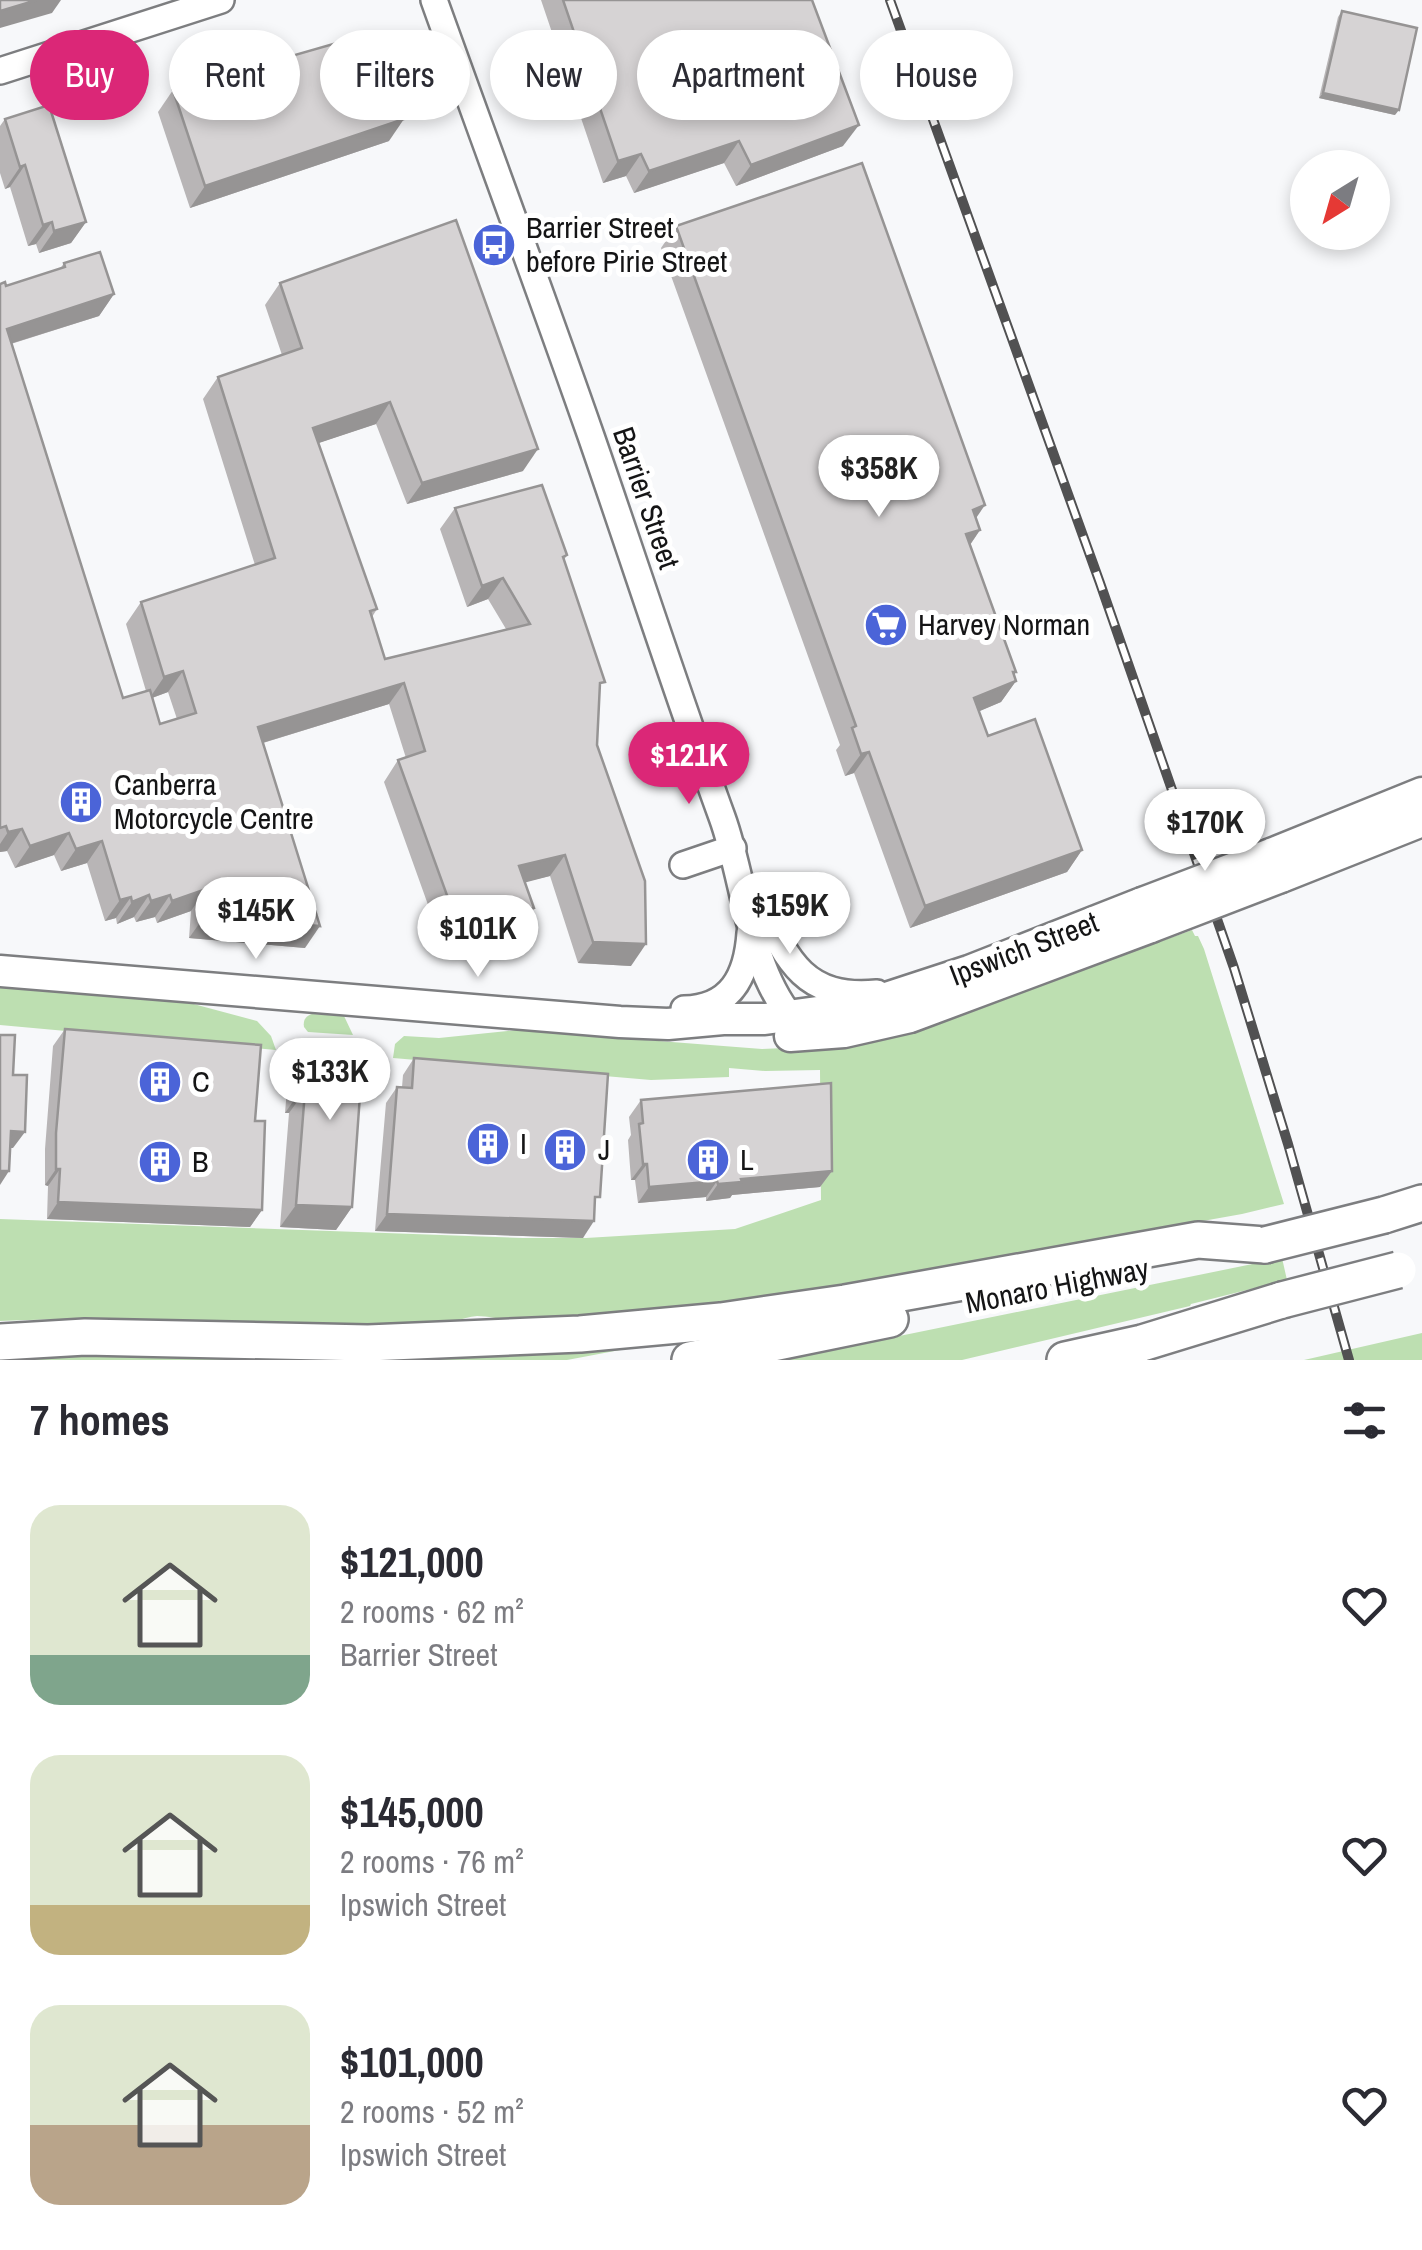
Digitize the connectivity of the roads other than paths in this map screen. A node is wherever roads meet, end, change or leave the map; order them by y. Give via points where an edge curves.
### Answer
1 (221, 0) edge
2 (434, 0) edge
3 (0, 71) edge
4 (1422, 793) edge
5 (1422, 821) edge
6 (733, 848) junction
7 (683, 865) dead end
8 (1276, 865) junction
9 (1146, 915) junction
10 (750, 918) junction
11 (1, 970) edge
12 (934, 984) junction
13 (791, 1017) junction
14 (620, 1022) junction
15 (668, 1024) junction
16 (844, 1032) junction
17 (1422, 1204) edge
18 (1264, 1246) junction
19 (1410, 1267) edge
20 (0, 1342) edge
21 (690, 1360) edge
22 (1064, 1360) edge

1 - 3 street
2 - 6 street, Barrier Street
4 - 8 main road, Ipswich Street
5 - 8 main road, Ipswich Street
6 - 7 street
6 - 10 street, Barrier Street
6 - 12 street via 789,960 809,980 864,994
8 - 9 main road, Ipswich Street, bridge
9 - 12 main road, Ipswich Street
9 - 16 main road, Ipswich Street via 942,1007
10 - 13 street, Barrier Street via 774,993
10 - 14 street via 744,969 720,1000
11 - 14 main road, Ipswich Street
12 - 13 main road, Ipswich Street via 862,1006
13 - 15 main road, Ipswich Street
13 - 16 main road via 807,1027
14 - 15 main road, Ipswich Street
15 - 16 main road, Ipswich Street via 752,1036
17 - 18 highway, Monaro Highway, bridge
18 - 20 highway via 1198,1240 845,1303 580,1334 354,1343 96,1337
18 - 21 highway, Monaro Highway
19 - 22 highway, bridge

